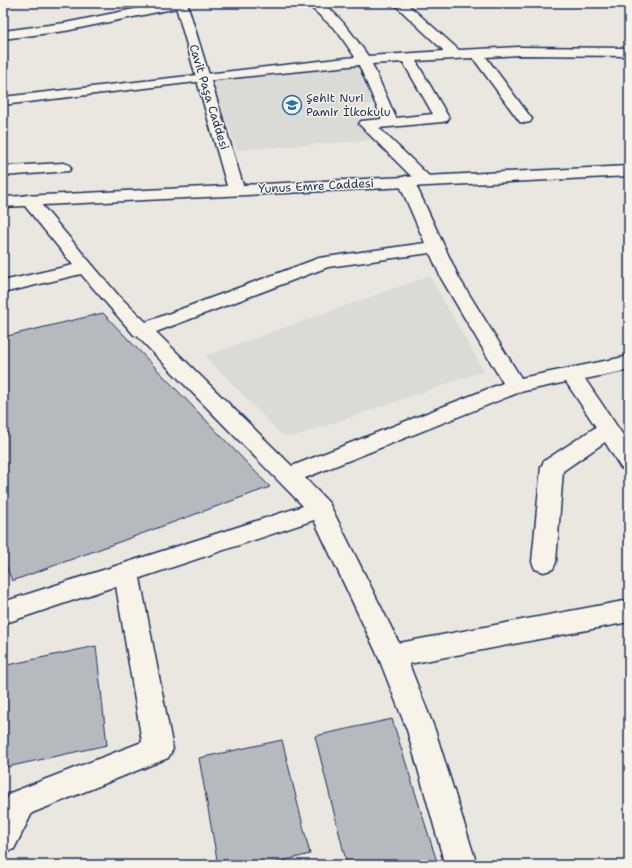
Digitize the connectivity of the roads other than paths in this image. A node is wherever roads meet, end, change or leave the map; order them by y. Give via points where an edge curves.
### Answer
1 (182, 3) edge
2 (312, 3) edge
3 (399, 3) edge
4 (3, 35) edge
5 (629, 52) edge
6 (476, 53) junction
7 (455, 54) junction
8 (407, 57) junction
9 (365, 60) junction
10 (204, 77) junction
11 (3, 101) edge
12 (525, 119) dead end
13 (391, 123) junction
14 (63, 168) dead end
15 (3, 169) edge
16 (629, 170) edge
17 (424, 180) junction
18 (406, 181) junction
19 (237, 191) junction
20 (28, 200) junction
21 (3, 202) edge
22 (436, 247) junction
23 (85, 268) junction
24 (3, 287) edge
25 (141, 331) junction
26 (629, 363) edge
27 (571, 374) junction
28 (515, 386) junction
29 (608, 428) junction
30 (629, 462) edge
31 (288, 476) junction
32 (321, 509) junction
33 (544, 562) dead end
34 (126, 573) junction
35 (629, 611) edge
36 (3, 613) edge
37 (392, 656) junction
38 (3, 838) edge
39 (461, 865) edge

1 - 4 street via 65,27
1 - 10 street, Cavit Paşa Caddesi
2 - 9 street via 328,13 352,40
3 - 7 street
5 - 6 street
6 - 7 street
6 - 12 street
7 - 8 street
8 - 9 street
8 - 13 street via 442,118
9 - 10 street
9 - 13 street
10 - 11 street
10 - 19 street, Cavit Paşa Caddesi
13 - 17 street via 366,124
14 - 15 street via 4,171
16 - 17 street, Yunus Emre Caddesi
17 - 18 street, Yunus Emre Caddesi
18 - 19 street, Yunus Emre Caddesi
18 - 22 street
19 - 20 street, Yunus Emre Caddesi
20 - 21 street, Yunus Emre Caddesi
20 - 23 street
22 - 25 street via 325,262
22 - 28 street via 450,278
23 - 24 street
23 - 25 street
25 - 31 street
26 - 27 street
27 - 28 street
27 - 29 street
28 - 31 street
29 - 30 street
29 - 33 street via 552,467
31 - 32 street
32 - 34 street
32 - 37 street
34 - 36 street
34 - 38 street via 158,749 21,803
35 - 37 street
37 - 39 street via 421,730

